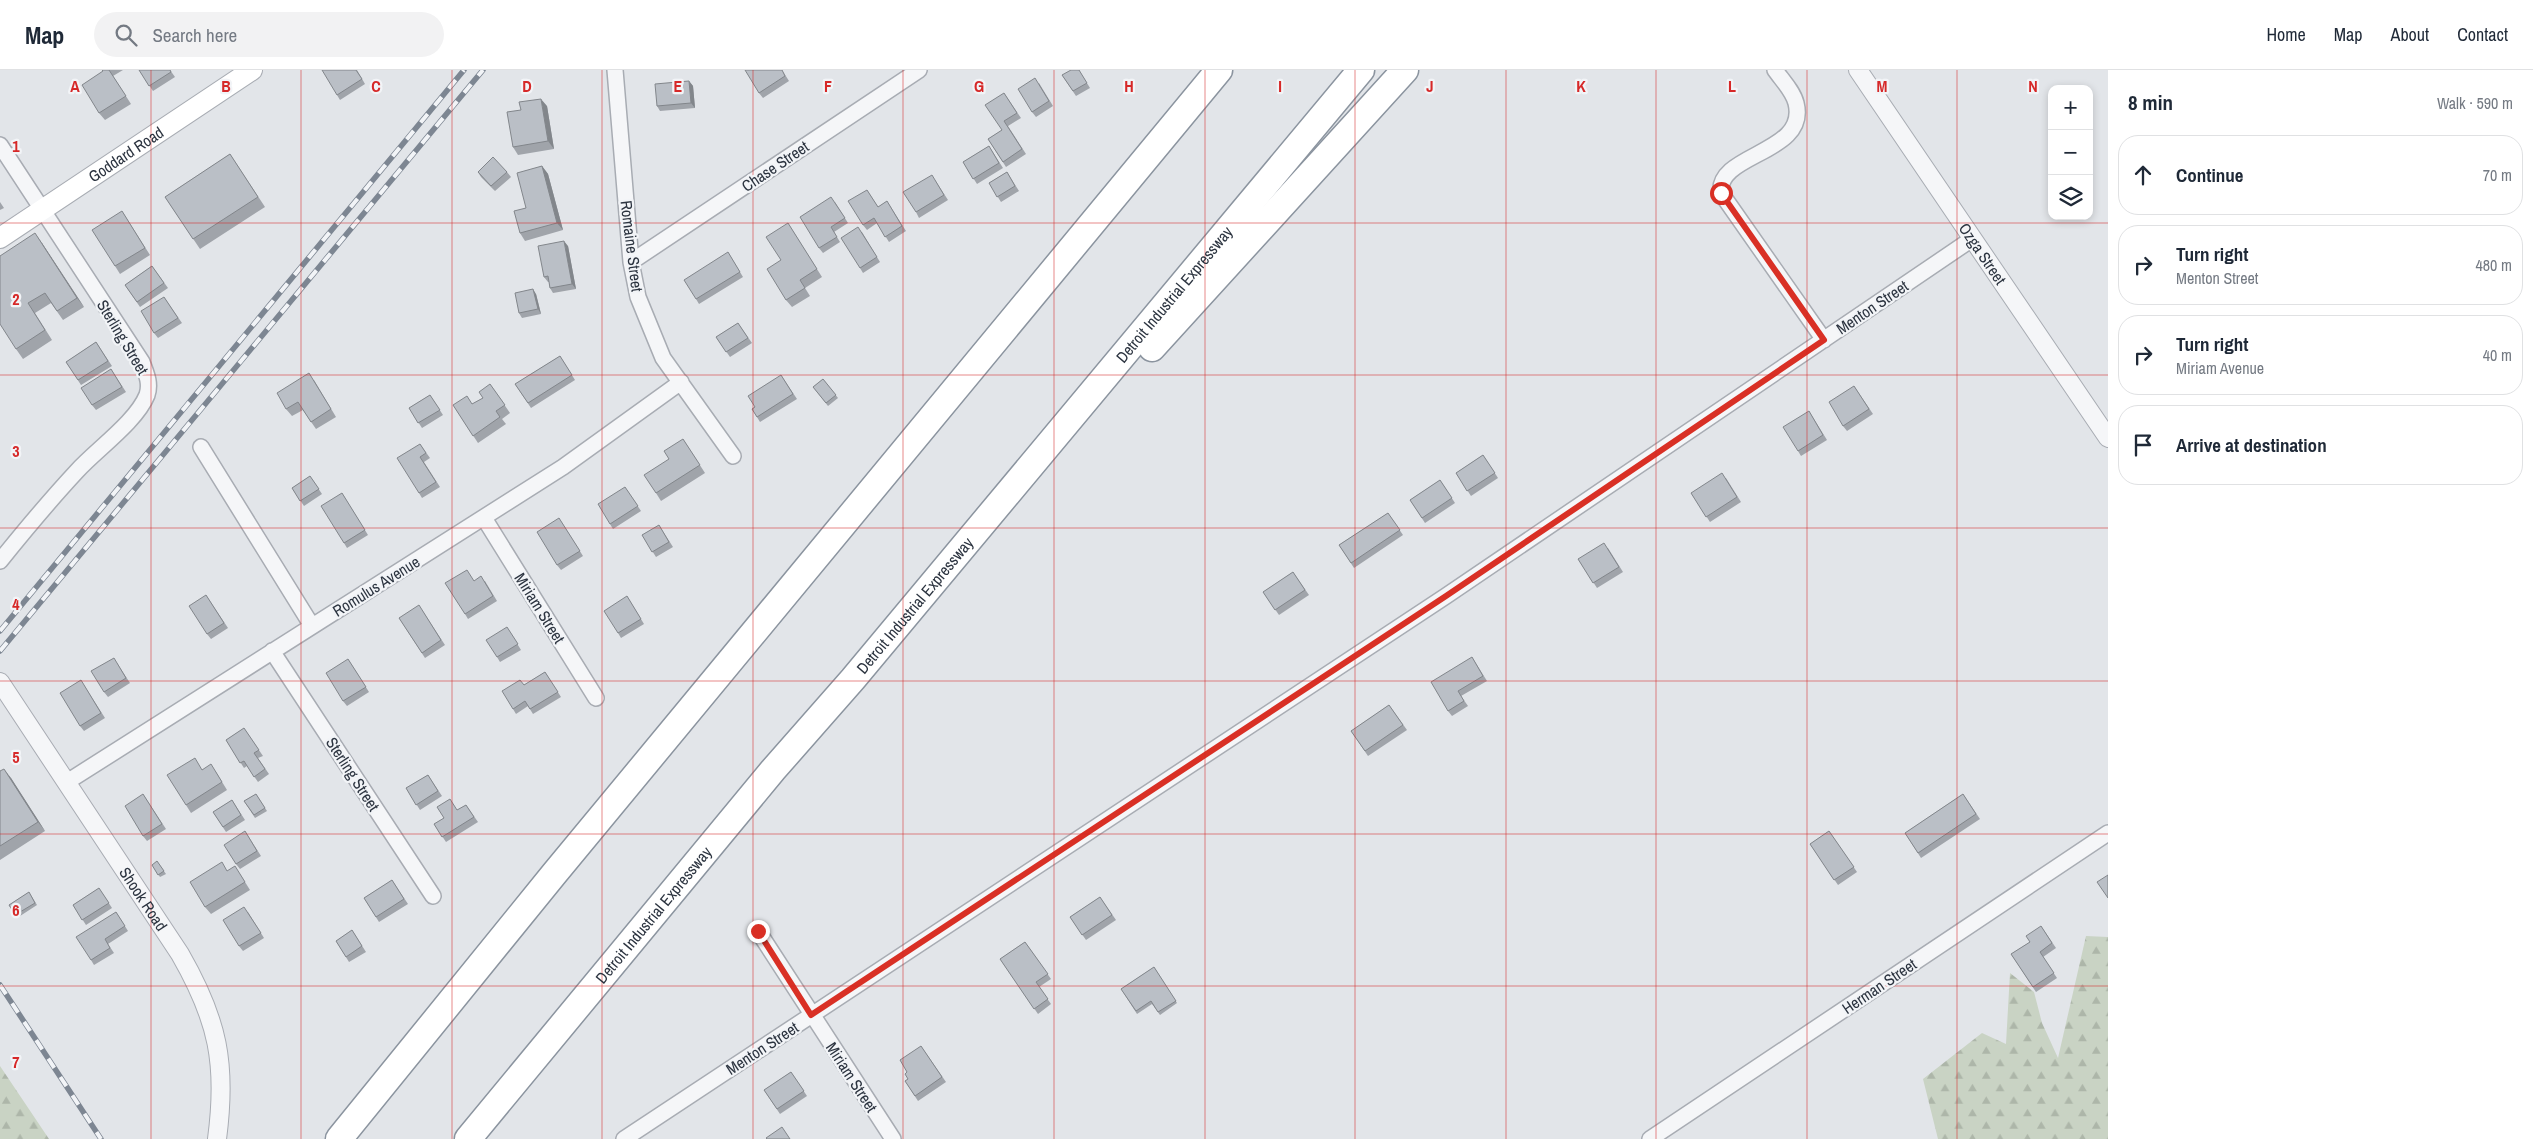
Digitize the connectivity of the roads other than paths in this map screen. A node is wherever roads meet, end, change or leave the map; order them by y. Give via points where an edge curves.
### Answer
1 (252, 70) edge
2 (615, 70) edge
3 (919, 70) edge
4 (1220, 70) edge
5 (1361, 70) edge
6 (1405, 70) edge
7 (1775, 70) edge
8 (1858, 70) edge
9 (0, 145) edge
10 (44, 211) junction
11 (0, 238) edge
12 (1972, 239) junction
13 (631, 262) junction
14 (1824, 340) junction
15 (680, 382) junction
16 (2108, 438) edge
17 (201, 447) dead end
18 (733, 456) dead end
19 (484, 518) junction
20 (0, 561) edge
21 (312, 626) junction
22 (272, 651) junction
23 (853, 679) junction
24 (0, 682) edge
25 (596, 698) dead end
26 (66, 782) junction
27 (2108, 833) edge
28 (433, 896) dead end
29 (758, 931) dead end
30 (811, 1015) junction
31 (217, 1139) edge
32 (339, 1139) edge
33 (468, 1139) edge
34 (624, 1139) edge
35 (893, 1139) edge
36 (1650, 1139) edge

1 - 10 main road, Goddard Road
2 - 13 street, Romaine Street
3 - 13 street, Chase Street
4 - 32 highway
5 - 23 highway, Detroit Industrial Expressway
6 - 23 highway
7 - 14 street via 1796,102 1797,116 1793,129 1725,177 1720,186 1721,193
8 - 12 street, Ozga Street
9 - 10 street, Sterling Street
10 - 11 main road, Goddard Road
10 - 20 street, Sterling Street via 142,362 149,380 148,393 114,436 79,469
12 - 14 street, Menton Street
12 - 16 street, Ozga Street
13 - 15 street, Romaine Street via 638,297 651,333
14 - 30 street, Menton Street via 1446,596
15 - 18 street, Romaine Street
15 - 19 street, Romulus Avenue via 603,441
17 - 21 street
19 - 21 street, Romulus Avenue
19 - 25 street, Miriam Street
21 - 22 street, Romulus Avenue
22 - 26 street, Romulus Avenue
22 - 28 street, Sterling Street
23 - 33 highway, Detroit Industrial Expressway via 772,770
24 - 26 street, Shook Road
26 - 31 street, Shook Road via 180,954 205,1000 216,1039 221,1075 222,1103
27 - 36 street, Herman Street
29 - 30 street, Miriam Street
30 - 34 street, Menton Street
30 - 35 street, Miriam Street

